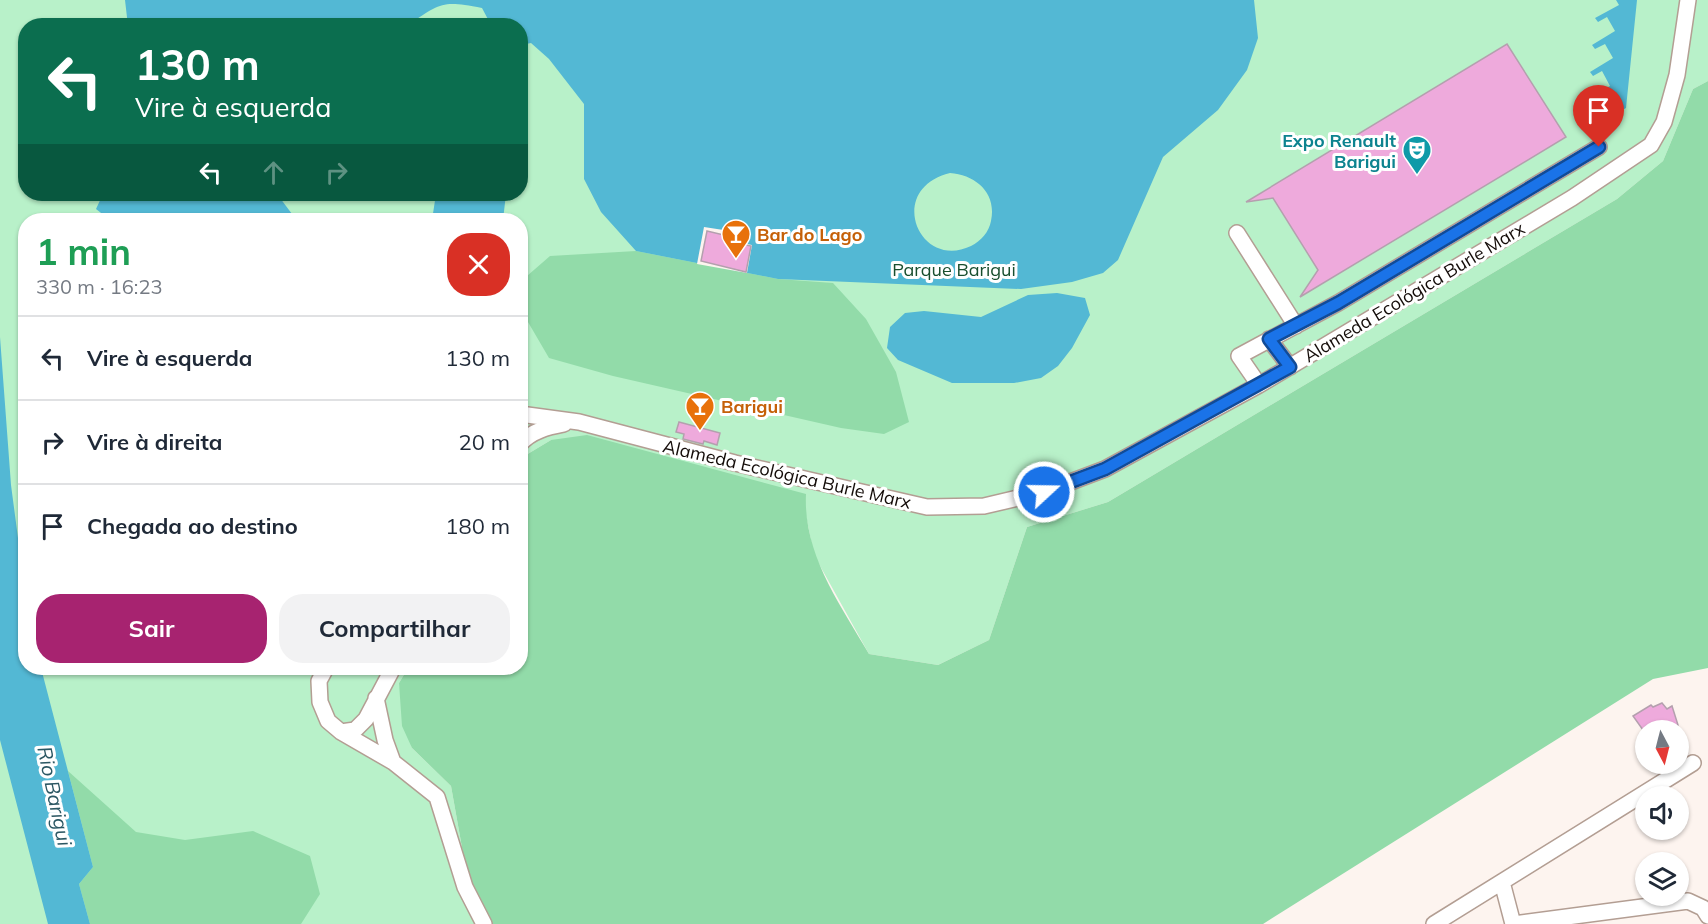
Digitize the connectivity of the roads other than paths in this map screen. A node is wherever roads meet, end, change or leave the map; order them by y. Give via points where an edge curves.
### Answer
1 (1688, 0) edge
2 (1599, 147) dead end
3 (1237, 233) dead end
4 (1296, 326) junction
5 (1269, 339) junction
6 (1290, 367) junction
7 (1259, 385) junction
8 (528, 415) edge
9 (579, 422) junction
10 (528, 436) edge
11 (322, 675) edge
12 (389, 675) edge
13 (376, 698) junction
14 (341, 732) junction
15 (393, 762) junction
16 (1694, 763) dead end
17 (1502, 882) junction
18 (1706, 910) edge
19 (484, 924) edge
20 (1434, 924) edge
21 (1513, 924) edge

1 - 6 street, Alameda Ecológica Burle Marx via 1675,84 1664,122 1651,145 1607,176
2 - 4 street
3 - 4 street
4 - 5 street
5 - 6 street
5 - 7 street via 1239,356
6 - 7 street, Alameda Ecológica Burle Marx
7 - 9 street, Alameda Ecológica Burle Marx via 1105,469 1044,492 984,506 927,507 868,495
8 - 9 street, Alameda Ecológica Burle Marx
9 - 10 street, Alameda Ecológica Burle Marx via 547,427
11 - 14 street via 320,702 328,721
12 - 13 street
13 - 14 street via 356,730
13 - 15 street via 384,740
14 - 15 street
15 - 19 street via 437,797 465,887
16 - 17 street
17 - 20 street
17 - 21 street
18 - 21 street via 1688,901

